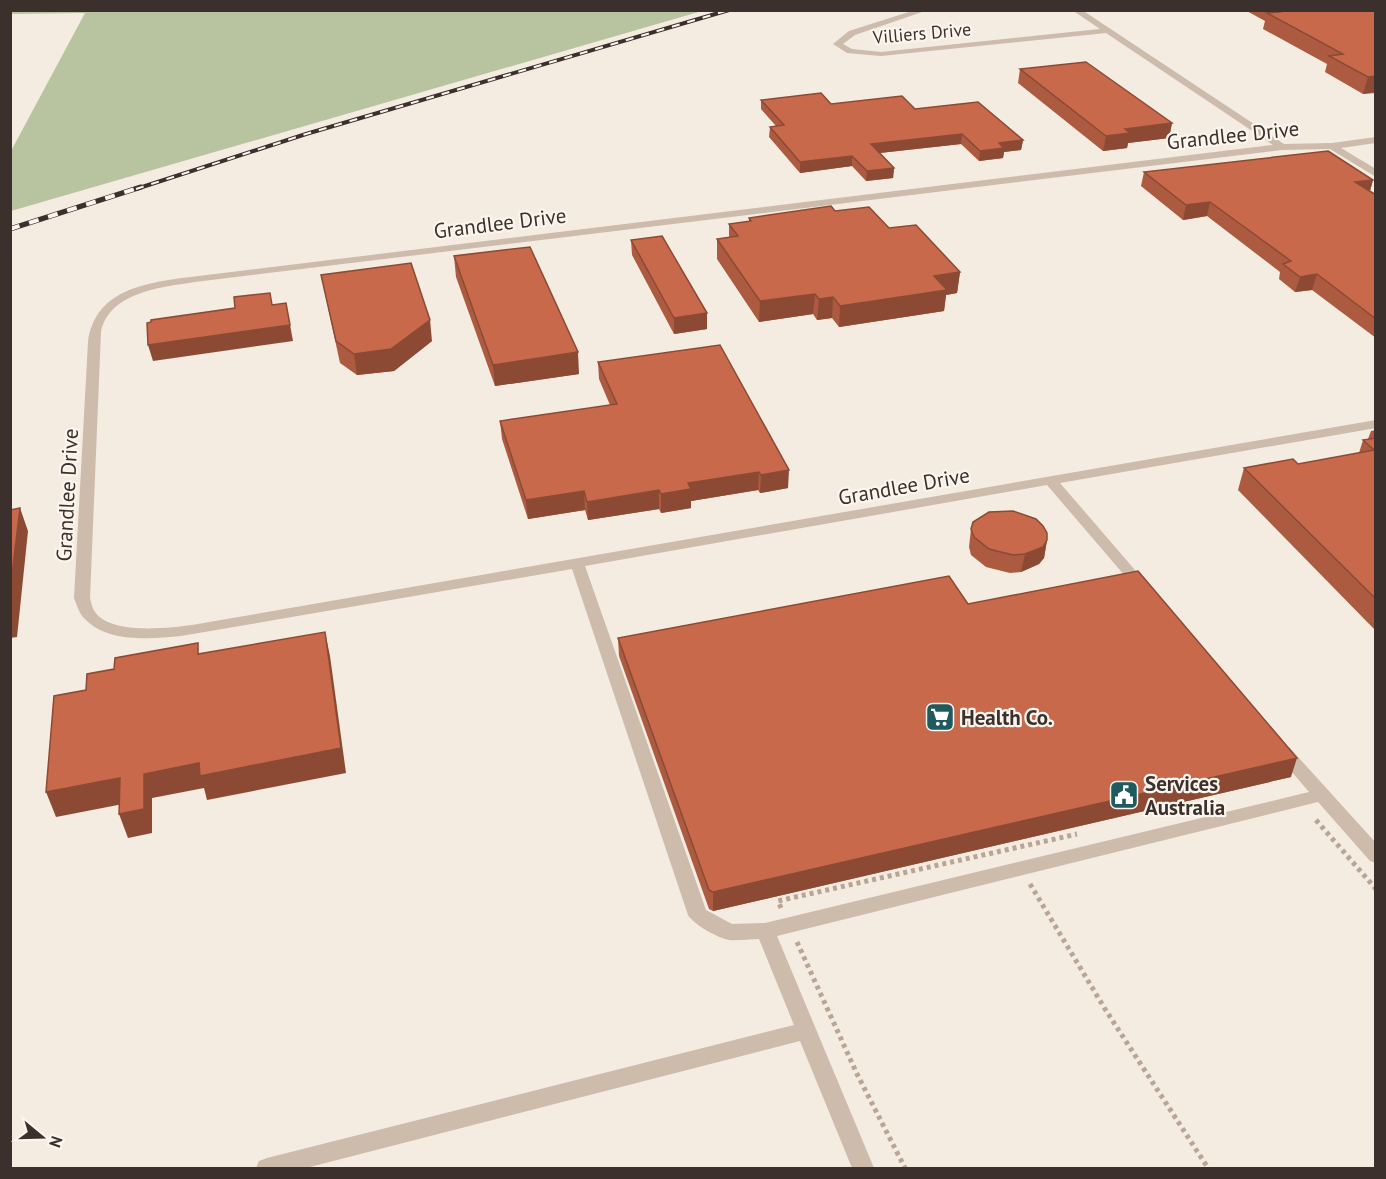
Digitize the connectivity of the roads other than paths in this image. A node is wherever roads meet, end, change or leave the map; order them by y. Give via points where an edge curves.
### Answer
1 (924, 10) edge
2 (1076, 10) edge
3 (1106, 31) junction
4 (1376, 140) edge
5 (1332, 146) junction
6 (1282, 147) junction
7 (1376, 174) edge
8 (1376, 424) edge
9 (1050, 480) junction
10 (577, 563) junction
11 (1150, 597) edge
12 (1275, 741) edge
13 (1321, 795) junction
14 (1376, 856) edge
15 (765, 931) junction
16 (806, 1031) junction
17 (267, 1168) edge
18 (863, 1168) edge

1 - 3 street, Villiers Drive via 852,33 837,44 850,51 881,54
2 - 3 street
3 - 6 street
4 - 5 street, Grandlee Drive
5 - 6 street, Grandlee Drive
5 - 7 street
6 - 10 street, Grandlee Drive via 195,279 137,291 114,304 97,324 82,598 89,615 103,626 150,633 192,630
8 - 9 street, Grandlee Drive
9 - 10 street, Grandlee Drive
9 - 11 street
10 - 15 street via 698,915 730,932
12 - 13 street
13 - 14 street
13 - 15 street
15 - 16 street
16 - 17 street
16 - 18 street

